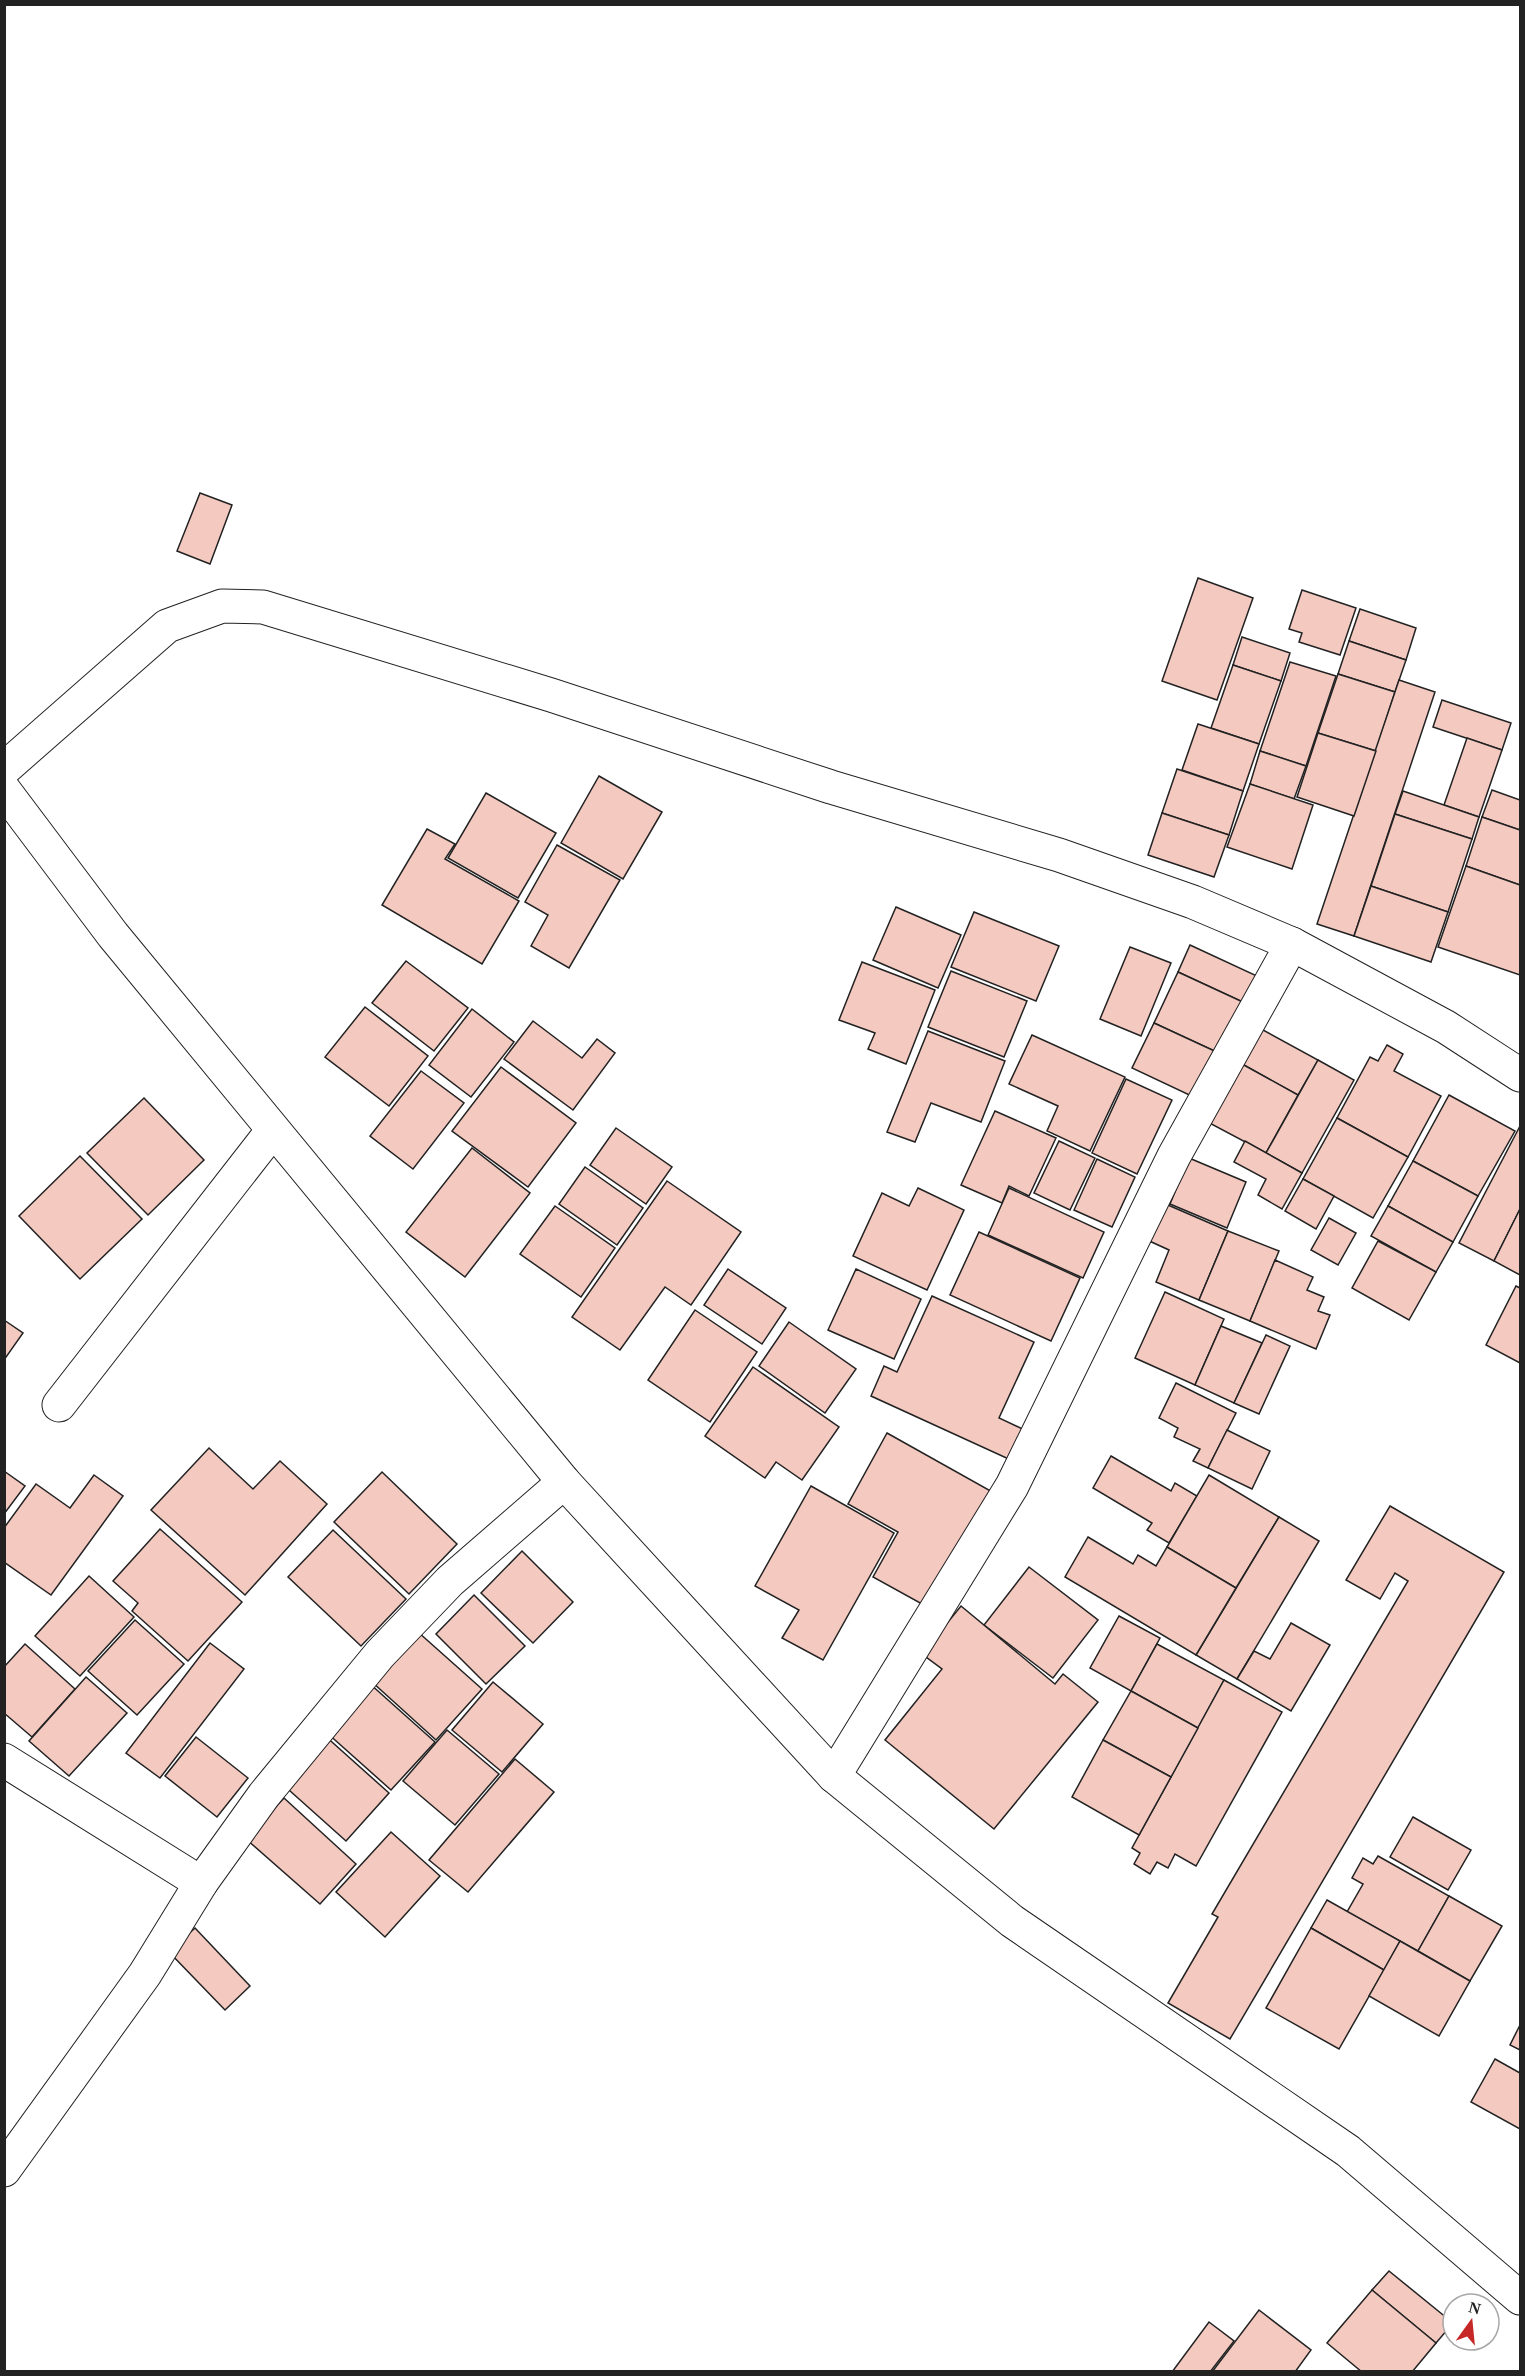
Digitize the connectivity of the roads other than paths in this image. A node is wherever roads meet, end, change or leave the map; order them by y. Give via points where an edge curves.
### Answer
1 (4, 769) edge
2 (4, 790) edge
3 (1292, 944) junction
4 (1521, 1075) edge
5 (273, 1130) junction
6 (59, 1405) dead end
7 (564, 1482) junction
8 (4, 1760) edge
9 (834, 1776) junction
10 (201, 1883) junction
11 (4, 2170) edge
12 (1521, 2298) edge

1 - 3 street via 167,626 222,606 263,607 1059,855 1193,902
2 - 5 street via 113,935
3 - 4 street via 1446,1027
3 - 9 street via 1174,1156 1012,1486
5 - 6 street
5 - 7 street
7 - 9 street
7 - 10 street via 450,1581 380,1654 264,1795
8 - 10 street
9 - 12 street via 1012,1921 1348,2151
10 - 11 street via 145,1974

